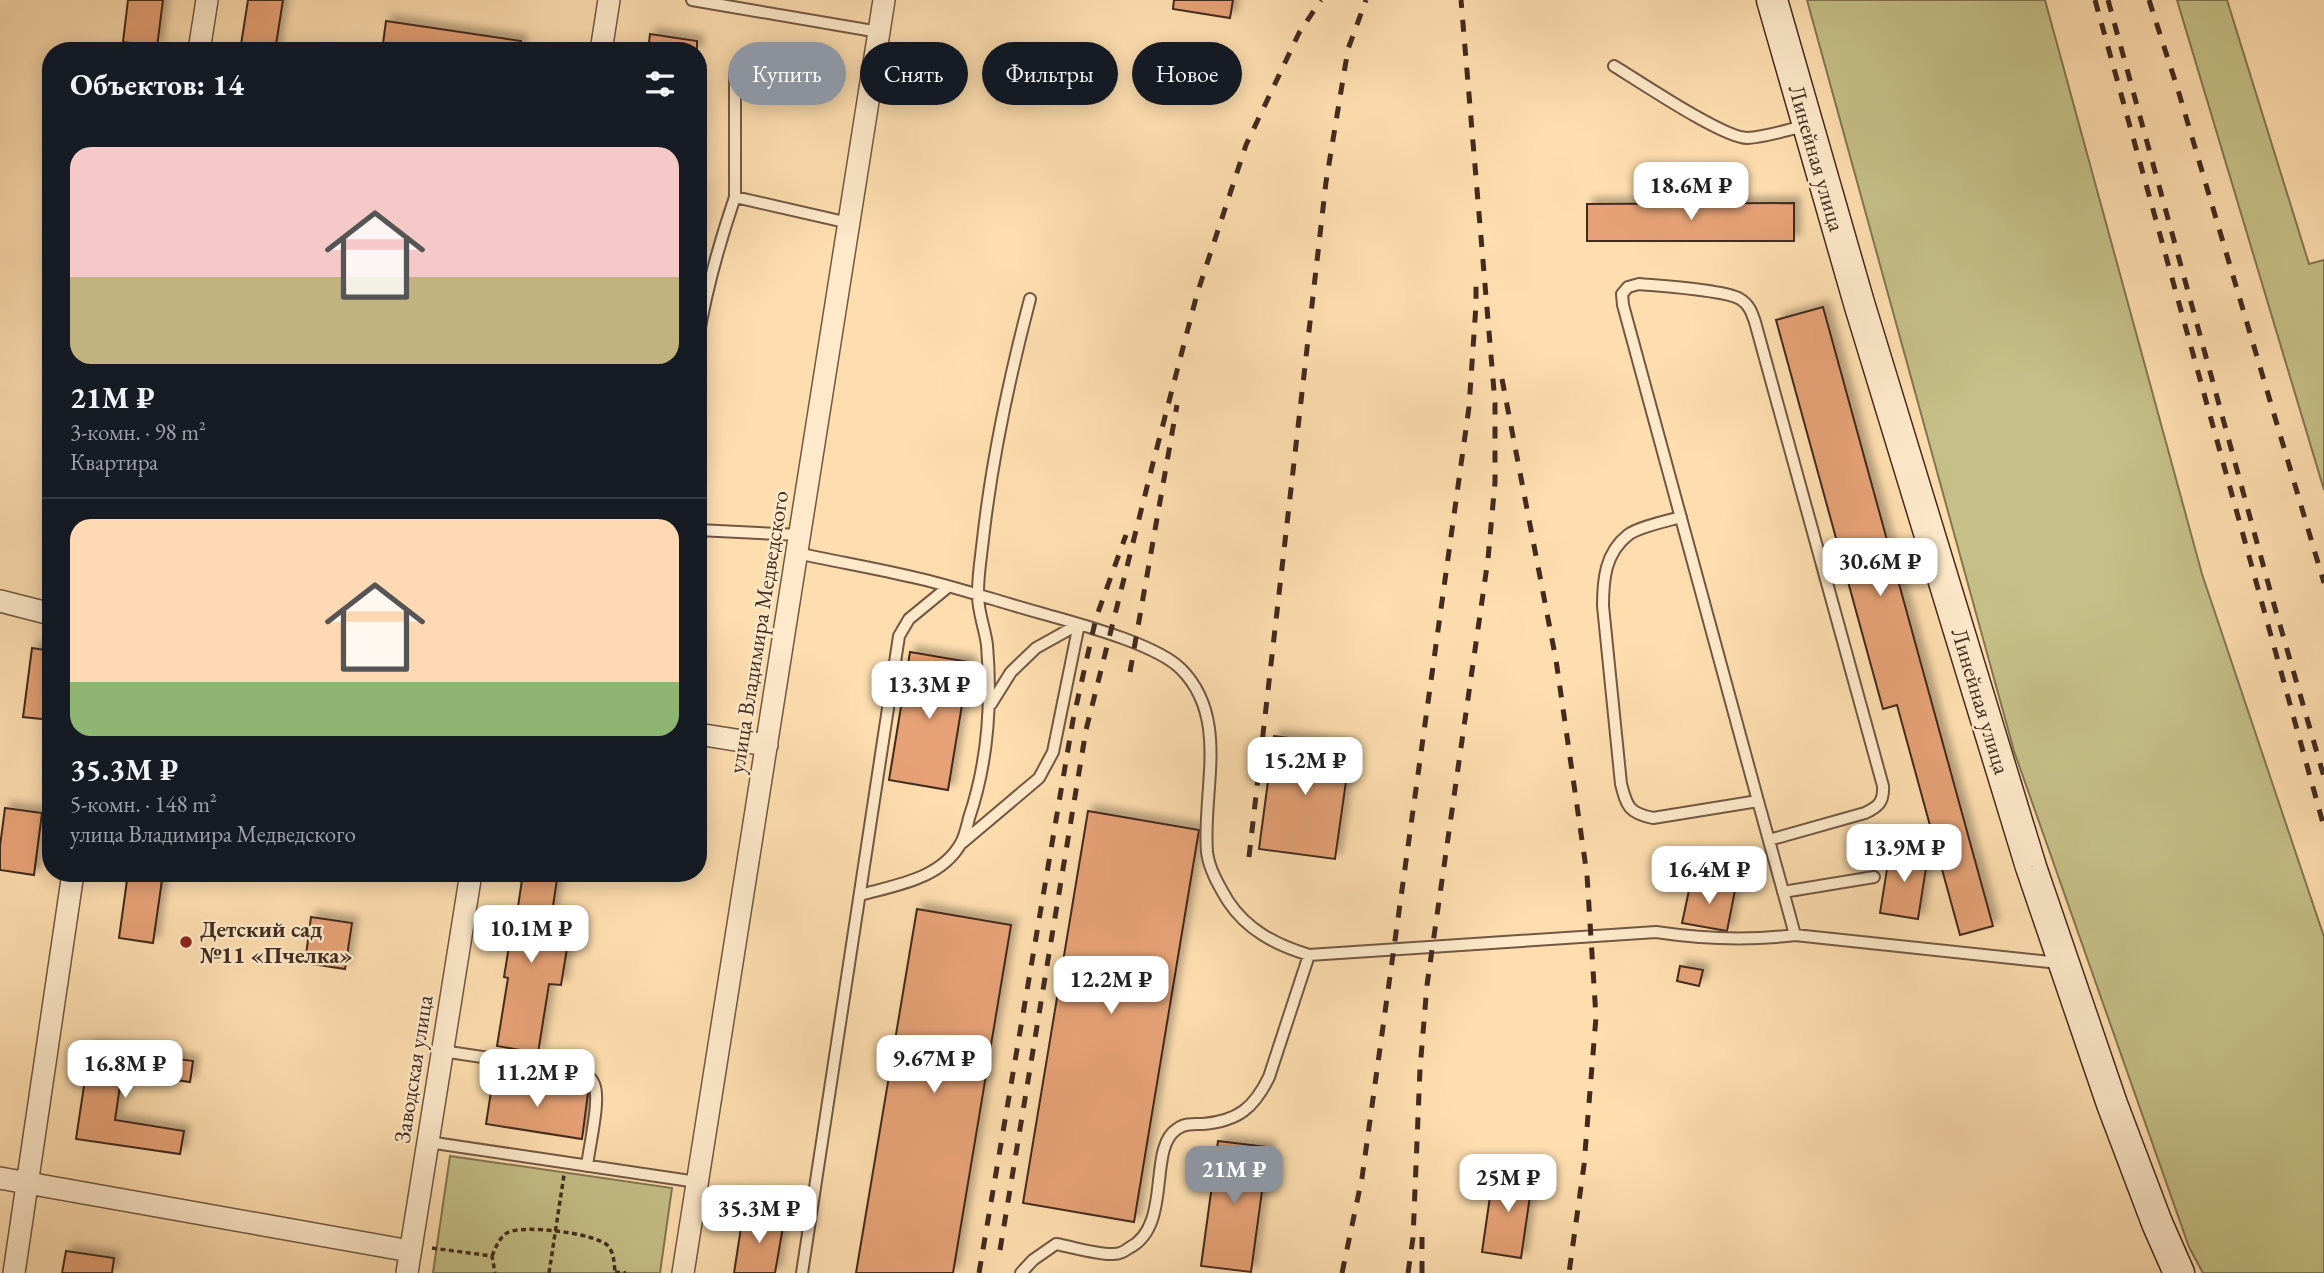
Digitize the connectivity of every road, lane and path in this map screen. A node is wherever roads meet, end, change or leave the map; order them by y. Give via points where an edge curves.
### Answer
1 (206, 0) edge
2 (609, 0) edge
3 (692, 0) edge
4 (884, 0) edge
5 (1772, 0) edge
6 (879, 33) junction
7 (200, 42) edge
8 (602, 42) edge
9 (1614, 66) dead end
10 (735, 105) edge
11 (1808, 126) junction
12 (735, 197) junction
13 (849, 223) junction
14 (707, 288) edge
15 (1030, 299) dead end
16 (1681, 517) junction
17 (707, 531) edge
18 (798, 544) junction
19 (948, 587) junction
20 (977, 595) junction
21 (0, 601) edge
22 (42, 612) edge
23 (1079, 624) junction
24 (990, 706) junction
25 (707, 735) edge
26 (766, 745) junction
27 (1758, 800) junction
28 (1769, 839) junction
29 (961, 843) junction
30 (1874, 877) dead end
31 (72, 882) edge
32 (470, 882) edge
33 (1783, 892) junction
34 (860, 895) junction
35 (1795, 935) junction
36 (1309, 954) junction
37 (2064, 964) junction
38 (442, 1051) junction
39 (428, 1142) junction
40 (565, 1163) junction
41 (587, 1166) junction
42 (0, 1178) edge
43 (29, 1182) junction
44 (697, 1182) junction
45 (555, 1232) junction
46 (411, 1248) junction
47 (492, 1256) junction
48 (615, 1272) edge
49 (14, 1273) edge
50 (407, 1273) edge
51 (495, 1273) edge
52 (549, 1273) edge
53 (626, 1273) edge
54 (683, 1273) edge
55 (802, 1273) edge
56 (1021, 1273) edge
57 (2179, 1273) edge

1 - 7 street
2 - 8 street
3 - 6 lane
4 - 6 street, улица Владимира Медведского
5 - 11 street, Линейная улица
6 - 13 street, улица Владимира Медведского
9 - 11 lane via 1735,136
10 - 12 lane
11 - 37 street, Линейная улица
12 - 13 lane
12 - 14 lane
13 - 18 street, улица Владимира Медведского
15 - 20 lane via 994,457
16 - 27 lane
16 - 27 lane via 1629,534 1613,552 1603,578 1626,804 1638,815 1653,818
16 - 28 lane via 1623,305 1622,294 1639,284 1725,294 1749,307 1883,786 1878,806 1865,813
17 - 18 lane
18 - 19 lane
18 - 26 street, улица Владимира Медведского
19 - 20 lane
19 - 34 lane via 909,619 899,636
20 - 23 lane
20 - 24 lane via 986,640
21 - 22 street
23 - 24 lane via 1037,648 1011,671
23 - 29 lane via 1048,766
23 - 36 lane via 1162,655 1196,686 1206,707 1210,733 1207,854 1217,884 1235,912 1259,934
24 - 29 lane via 985,760
25 - 26 street
26 - 44 street, улица Владимира Медведского
27 - 28 lane
28 - 33 lane
29 - 34 lane via 926,876
30 - 33 lane
31 - 43 street
32 - 38 street, Заводская улица
33 - 35 lane
34 - 55 lane
35 - 36 lane via 1741,940 1656,932
35 - 37 lane
36 - 56 lane via 1260,1096 1234,1117 1189,1124 1166,1139 1152,1222 1144,1236 1116,1254 1056,1244
37 - 57 street, Линейная улица via 2112,1104
38 - 39 street, Заводская улица
38 - 41 lane via 589,1076 597,1095
39 - 40 lane
39 - 46 street, Заводская улица
40 - 41 lane
40 - 45 path
41 - 44 lane
42 - 43 street
43 - 46 street
43 - 49 street
44 - 54 street, улица Владимира Медведского
45 - 47 path via 519,1228 497,1242
45 - 48 path via 597,1237 608,1246
45 - 52 path
46 - 47 path
46 - 50 street, Заводская улица
47 - 51 path
48 - 53 path

